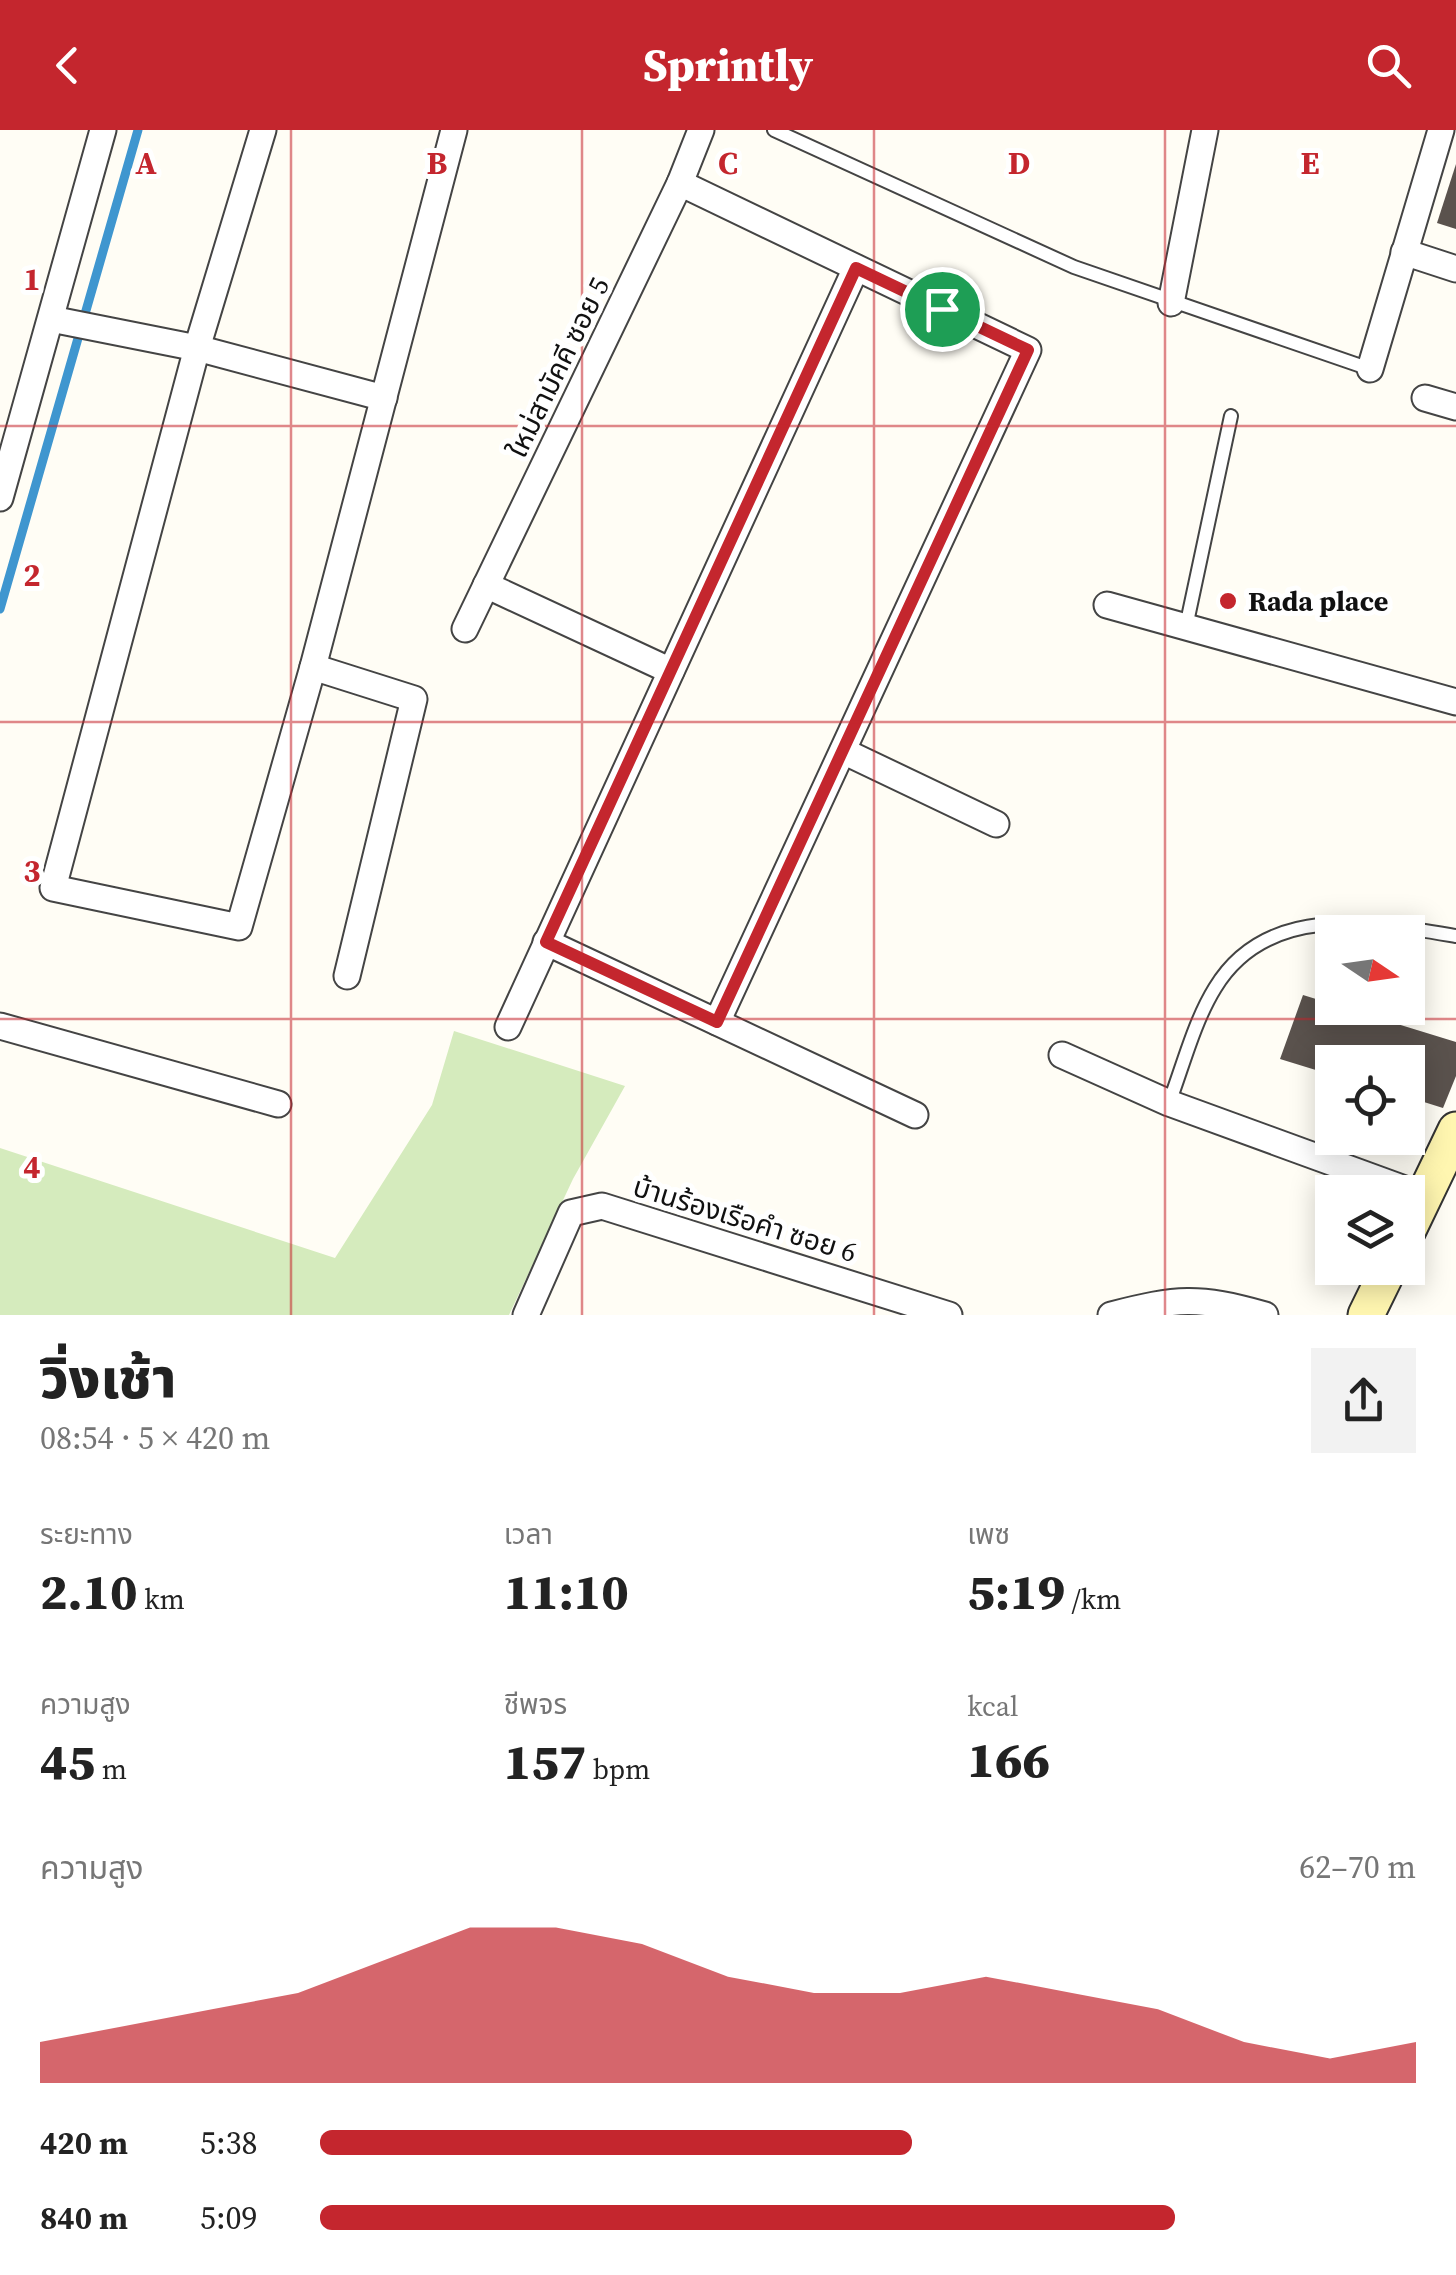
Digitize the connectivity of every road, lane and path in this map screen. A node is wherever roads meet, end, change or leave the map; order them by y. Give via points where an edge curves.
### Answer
1 (103, 130) edge
2 (263, 130) edge
3 (454, 130) edge
4 (701, 130) edge
5 (774, 130) edge
6 (1205, 130) edge
7 (1441, 130) edge
8 (680, 183) junction
9 (1404, 252) junction
10 (856, 268) junction
11 (1456, 269) edge
12 (1171, 303) junction
13 (51, 319) junction
14 (197, 348) junction
15 (1370, 369) joint
16 (384, 398) junction
17 (1425, 398) dead end
18 (1456, 407) edge
19 (1231, 416) dead end
20 (0, 498) edge
21 (486, 585) junction
22 (1107, 605) dead end
23 (1186, 627) junction
24 (465, 629) dead end
25 (313, 667) junction
26 (671, 671) junction
27 (1456, 702) edge
28 (843, 750) junction
29 (996, 824) dead end
30 (1456, 936) edge
31 (546, 942) junction
32 (347, 976) dead end
33 (717, 1022) junction
34 (0, 1026) edge
35 (508, 1027) dead end
36 (1062, 1055) dead end
37 (1168, 1103) junction
38 (278, 1104) dead end
39 (915, 1114) dead end
40 (1456, 1130) edge
41 (1366, 1175) edge
42 (1425, 1194) edge
43 (1381, 1285) edge
44 (526, 1315) edge
45 (949, 1315) edge
46 (1111, 1315) edge
47 (1265, 1315) edge
48 (1366, 1315) edge

1 - 13 street
2 - 14 street
3 - 16 street
4 - 8 street, ใหม่สามัคคี ซอย 5
5 - 12 lane via 1074,268
6 - 12 street
7 - 9 street
8 - 10 street
8 - 21 street, ใหม่สามัคคี ซอย 5
9 - 11 street
9 - 15 street
10 - 26 street
10 - 28 street via 1028,350
12 - 15 lane
13 - 14 street
13 - 20 street
14 - 16 street
14 - 25 street via 53,888 239,927
16 - 25 street
17 - 18 street
19 - 23 lane
21 - 24 street, ใหม่สามัคคี ซอย 5
21 - 26 street
22 - 23 street
23 - 27 street
25 - 32 street via 414,699
26 - 31 street
28 - 29 street
28 - 33 street
30 - 37 lane via 1334,920 1258,945 1215,988
31 - 33 street
31 - 35 street
33 - 39 street
34 - 38 street
36 - 37 street
37 - 41 street
40 - 42 street
43 - 48 street
44 - 45 street, บ้านร้องเรือคำ ซอย 6 via 571,1214 602,1206
46 - 47 street via 1173,1299

